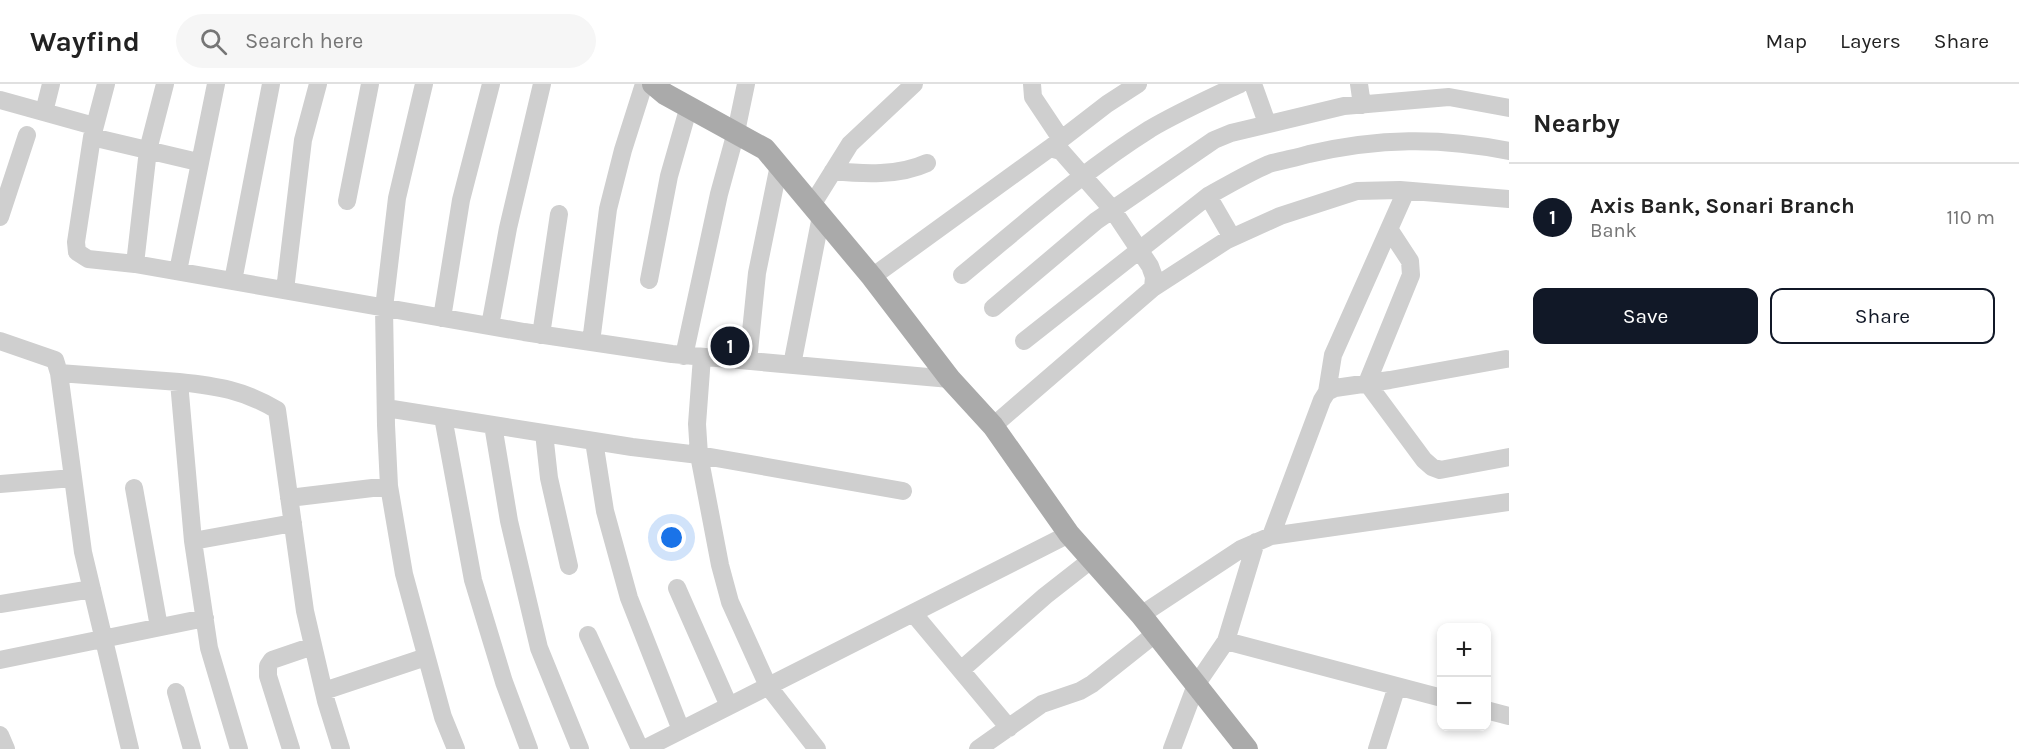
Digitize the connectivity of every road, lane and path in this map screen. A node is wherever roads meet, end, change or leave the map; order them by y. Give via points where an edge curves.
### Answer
1 (51, 84) edge
2 (106, 84) edge
3 (165, 84) edge
4 (216, 84) edge
5 (271, 84) edge
6 (318, 84) edge
7 (370, 84) edge
8 (424, 84) edge
9 (491, 84) edge
10 (542, 84) edge
11 (644, 84) edge
12 (653, 84) edge
13 (746, 84) edge
14 (914, 84) edge
15 (1032, 84) edge
16 (1137, 84) edge
17 (1240, 84) edge
18 (1253, 84) edge
19 (1359, 84) edge
20 (0, 100) edge
21 (1362, 105) junction
22 (689, 106) junction
23 (1509, 108) edge
24 (44, 112) junction
25 (1267, 123) junction
26 (93, 131) junction
27 (736, 132) junction
28 (27, 135) dead end
29 (1055, 144) junction
30 (148, 150) junction
31 (1509, 151) edge
32 (198, 162) junction
33 (927, 163) dead end
34 (779, 165) junction
35 (833, 171) junction
36 (1083, 176) junction
37 (1406, 191) junction
38 (1208, 196) junction
39 (1509, 199) edge
40 (347, 201) dead end
41 (1112, 209) junction
42 (816, 211) junction
43 (560, 214) dead end
44 (0, 217) edge
45 (1389, 229) junction
46 (1227, 240) junction
47 (1139, 249) junction
48 (135, 264) junction
49 (178, 271) junction
50 (962, 275) dead end
51 (872, 278) junction
52 (649, 280) dead end
53 (233, 281) junction
54 (1153, 288) junction
55 (285, 290) junction
56 (384, 308) junction
57 (993, 308) dead end
58 (442, 318) junction
59 (490, 326) junction
60 (541, 335) junction
61 (0, 341) edge
62 (1024, 341) dead end
63 (591, 342) junction
64 (693, 356) junction
65 (1506, 359) dead end
66 (748, 361) junction
67 (792, 365) junction
68 (59, 373) junction
69 (950, 380) junction
70 (179, 382) junction
71 (1367, 383) junction
72 (1327, 392) junction
73 (386, 408) junction
74 (443, 417) junction
75 (493, 425) junction
76 (993, 426) junction
77 (544, 433) junction
78 (594, 441) junction
79 (699, 455) junction
80 (1509, 457) edge
81 (74, 478) junction
82 (0, 484) edge
83 (389, 486) junction
84 (134, 488) dead end
85 (903, 491) dead end
86 (290, 498) junction
87 (1509, 502) edge
88 (293, 524) junction
89 (1069, 534) junction
90 (1264, 539) junction
91 (193, 541) junction
92 (1091, 560) junction
93 (569, 566) dead end
94 (677, 588) dead end
95 (92, 590) junction
96 (0, 604) edge
97 (913, 613) junction
98 (1141, 615) junction
99 (205, 618) junction
100 (159, 627) junction
101 (1155, 634) junction
102 (588, 635) dead end
103 (103, 638) junction
104 (1226, 641) junction
105 (313, 646) junction
106 (426, 657) junction
107 (0, 660) edge
108 (961, 670) junction
109 (1196, 685) junction
110 (768, 686) junction
111 (1397, 686) junction
112 (324, 691) junction
113 (176, 692) dead end
114 (1437, 697) edge
115 (729, 706) junction
116 (1491, 711) edge
117 (1509, 716) edge
118 (1009, 728) junction
119 (0, 735) edge
120 (677, 739) edge
121 (6, 749) edge
122 (129, 749) edge
123 (192, 749) edge
124 (239, 749) edge
125 (291, 749) edge
126 (341, 749) edge
127 (456, 749) edge
128 (529, 749) edge
129 (580, 749) edge
130 (642, 749) edge
131 (817, 749) edge
132 (978, 749) edge
133 (1172, 749) edge
134 (1247, 749) edge
135 (1377, 749) edge

1 - 24 street
2 - 26 street
3 - 30 street
4 - 32 street
5 - 53 street
6 - 55 street via 303,140
7 - 40 street
8 - 56 street via 397,198
9 - 58 street via 461,200
10 - 59 street
11 - 63 street via 608,209
12 - 22 main road
13 - 27 street
14 - 35 street via 850,144
15 - 29 street via 1033,97
16 - 29 street
17 - 36 street via 1149,130
18 - 25 street
19 - 21 street
20 - 24 street
21 - 23 street via 1449,97
21 - 25 street
22 - 27 main road
22 - 52 street via 669,176
24 - 26 street
25 - 41 street via 1214,140
26 - 30 street
26 - 48 street via 77,252 88,259
27 - 34 main road via 765,149
27 - 64 street via 719,194
28 - 44 street
29 - 36 street
29 - 51 street
30 - 32 street
30 - 48 street
31 - 38 street via 1440,140 1394,141 1328,150 1271,164
32 - 49 street
33 - 35 street via 863,174
34 - 42 main road
34 - 66 street via 757,273
35 - 42 street
36 - 41 street
36 - 50 street
37 - 39 street
37 - 45 street
37 - 46 street via 1357,191 1280,216
38 - 46 street via 1230,234
38 - 47 street
41 - 47 street
41 - 57 street
42 - 51 main road
42 - 67 street
43 - 60 street
45 - 71 street via 1410,261 1411,275
45 - 72 street via 1333,355
46 - 54 street
47 - 54 street via 1154,277
47 - 62 street
48 - 49 street
49 - 53 street
51 - 69 main road
53 - 55 street
54 - 76 street
55 - 56 street
56 - 58 street
56 - 73 street
58 - 59 street
59 - 60 street
60 - 63 street
61 - 68 street via 55,360
63 - 64 street
64 - 66 street
64 - 79 street
65 - 71 street
66 - 67 street
67 - 69 street
68 - 70 street
68 - 81 street
69 - 76 main road
70 - 86 street via 236,390 277,410
70 - 91 street
71 - 72 street
71 - 80 street via 1432,467 1440,470
72 - 90 street
73 - 74 street
73 - 83 street
74 - 75 street
74 - 128 street via 473,580
75 - 77 street
75 - 129 street via 508,521 539,648
76 - 89 main road
77 - 78 street
77 - 93 street via 549,478
78 - 79 street
78 - 120 street via 605,511 629,597
79 - 85 street
79 - 110 street via 730,602
81 - 82 street
81 - 95 street
83 - 86 street
83 - 106 street via 404,574
84 - 100 street
86 - 88 street
87 - 90 street
88 - 91 street
88 - 105 street
89 - 92 main road
89 - 97 street
90 - 98 street via 1240,549
90 - 104 street
91 - 99 street
92 - 98 main road
92 - 108 street
94 - 115 street
95 - 96 street
95 - 103 street
97 - 108 street
97 - 110 street
98 - 101 main road
99 - 100 street
99 - 124 street via 209,648
100 - 103 street
101 - 109 main road
101 - 118 street via 1092,684 1042,704
102 - 130 street
103 - 107 street
103 - 122 street
104 - 109 street
104 - 111 street
105 - 112 street
105 - 125 street via 272,660 268,666
106 - 112 street
106 - 127 street via 442,717
108 - 118 street
109 - 133 street
109 - 134 main road
110 - 115 street
110 - 131 street
111 - 114 street
111 - 135 street
112 - 126 street
113 - 123 street
115 - 120 street
116 - 117 street
118 - 132 street
119 - 121 street
120 - 130 street

